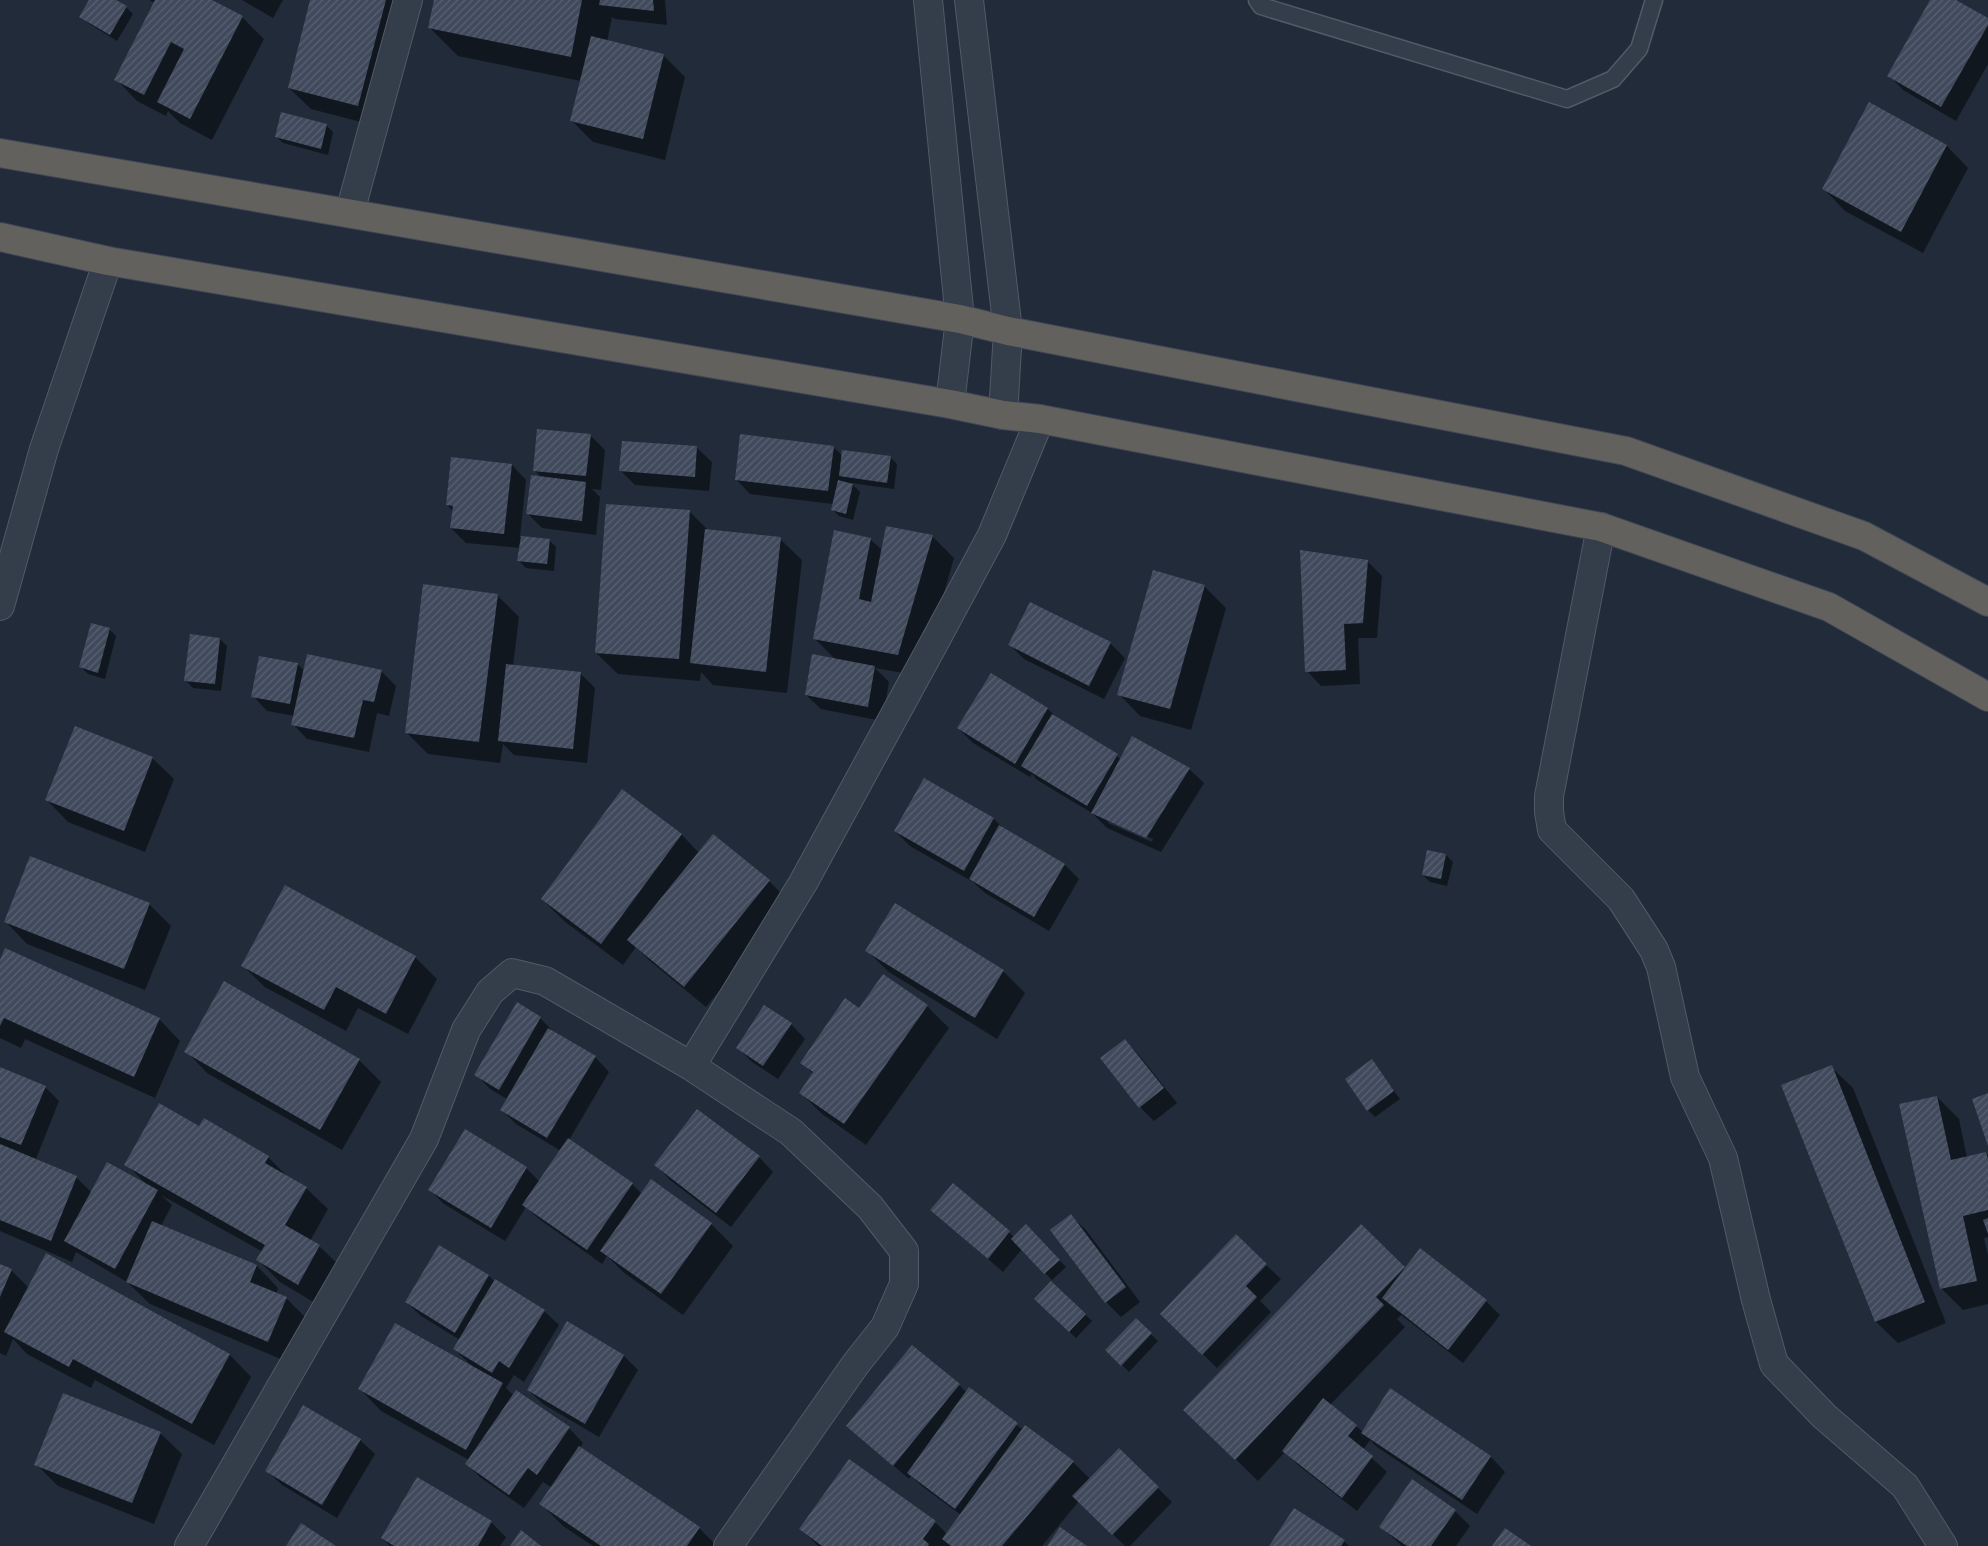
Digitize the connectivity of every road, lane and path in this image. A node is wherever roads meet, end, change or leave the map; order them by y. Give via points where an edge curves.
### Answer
1 (408, 0) edge
2 (928, 0) edge
3 (969, 0) edge
4 (1257, 0) edge
5 (1654, 0) edge
6 (0, 152) edge
7 (350, 212) junction
8 (0, 237) edge
9 (108, 261) junction
10 (960, 319) junction
11 (1008, 331) junction
12 (950, 404) junction
13 (1003, 415) junction
14 (1040, 420) junction
15 (1601, 527) junction
16 (1988, 602) edge
17 (0, 606) edge
18 (1988, 697) edge
19 (691, 1066) junction
20 (189, 1546) edge
21 (728, 1546) edge
22 (1943, 1546) edge

1 - 7 street
2 - 10 street
3 - 11 street
4 - 5 lane via 1262,6 1567,99 1613,79 1639,49
6 - 7 highway
7 - 10 highway
8 - 9 highway
9 - 12 highway
9 - 17 street via 44,449
10 - 11 highway
10 - 12 street
11 - 13 street
11 - 16 highway via 1626,451 1864,536
12 - 13 highway
13 - 14 highway
14 - 15 highway
14 - 19 street via 992,535 934,643 803,883
15 - 18 highway via 1829,608
15 - 22 street via 1549,796 1552,830 1621,899 1658,959 1685,1077 1723,1158 1774,1364 1824,1416 1905,1486
19 - 20 street via 545,981 512,973 490,992 466,1030 424,1140
19 - 21 street via 791,1132 870,1207 904,1251 904,1284 885,1327

